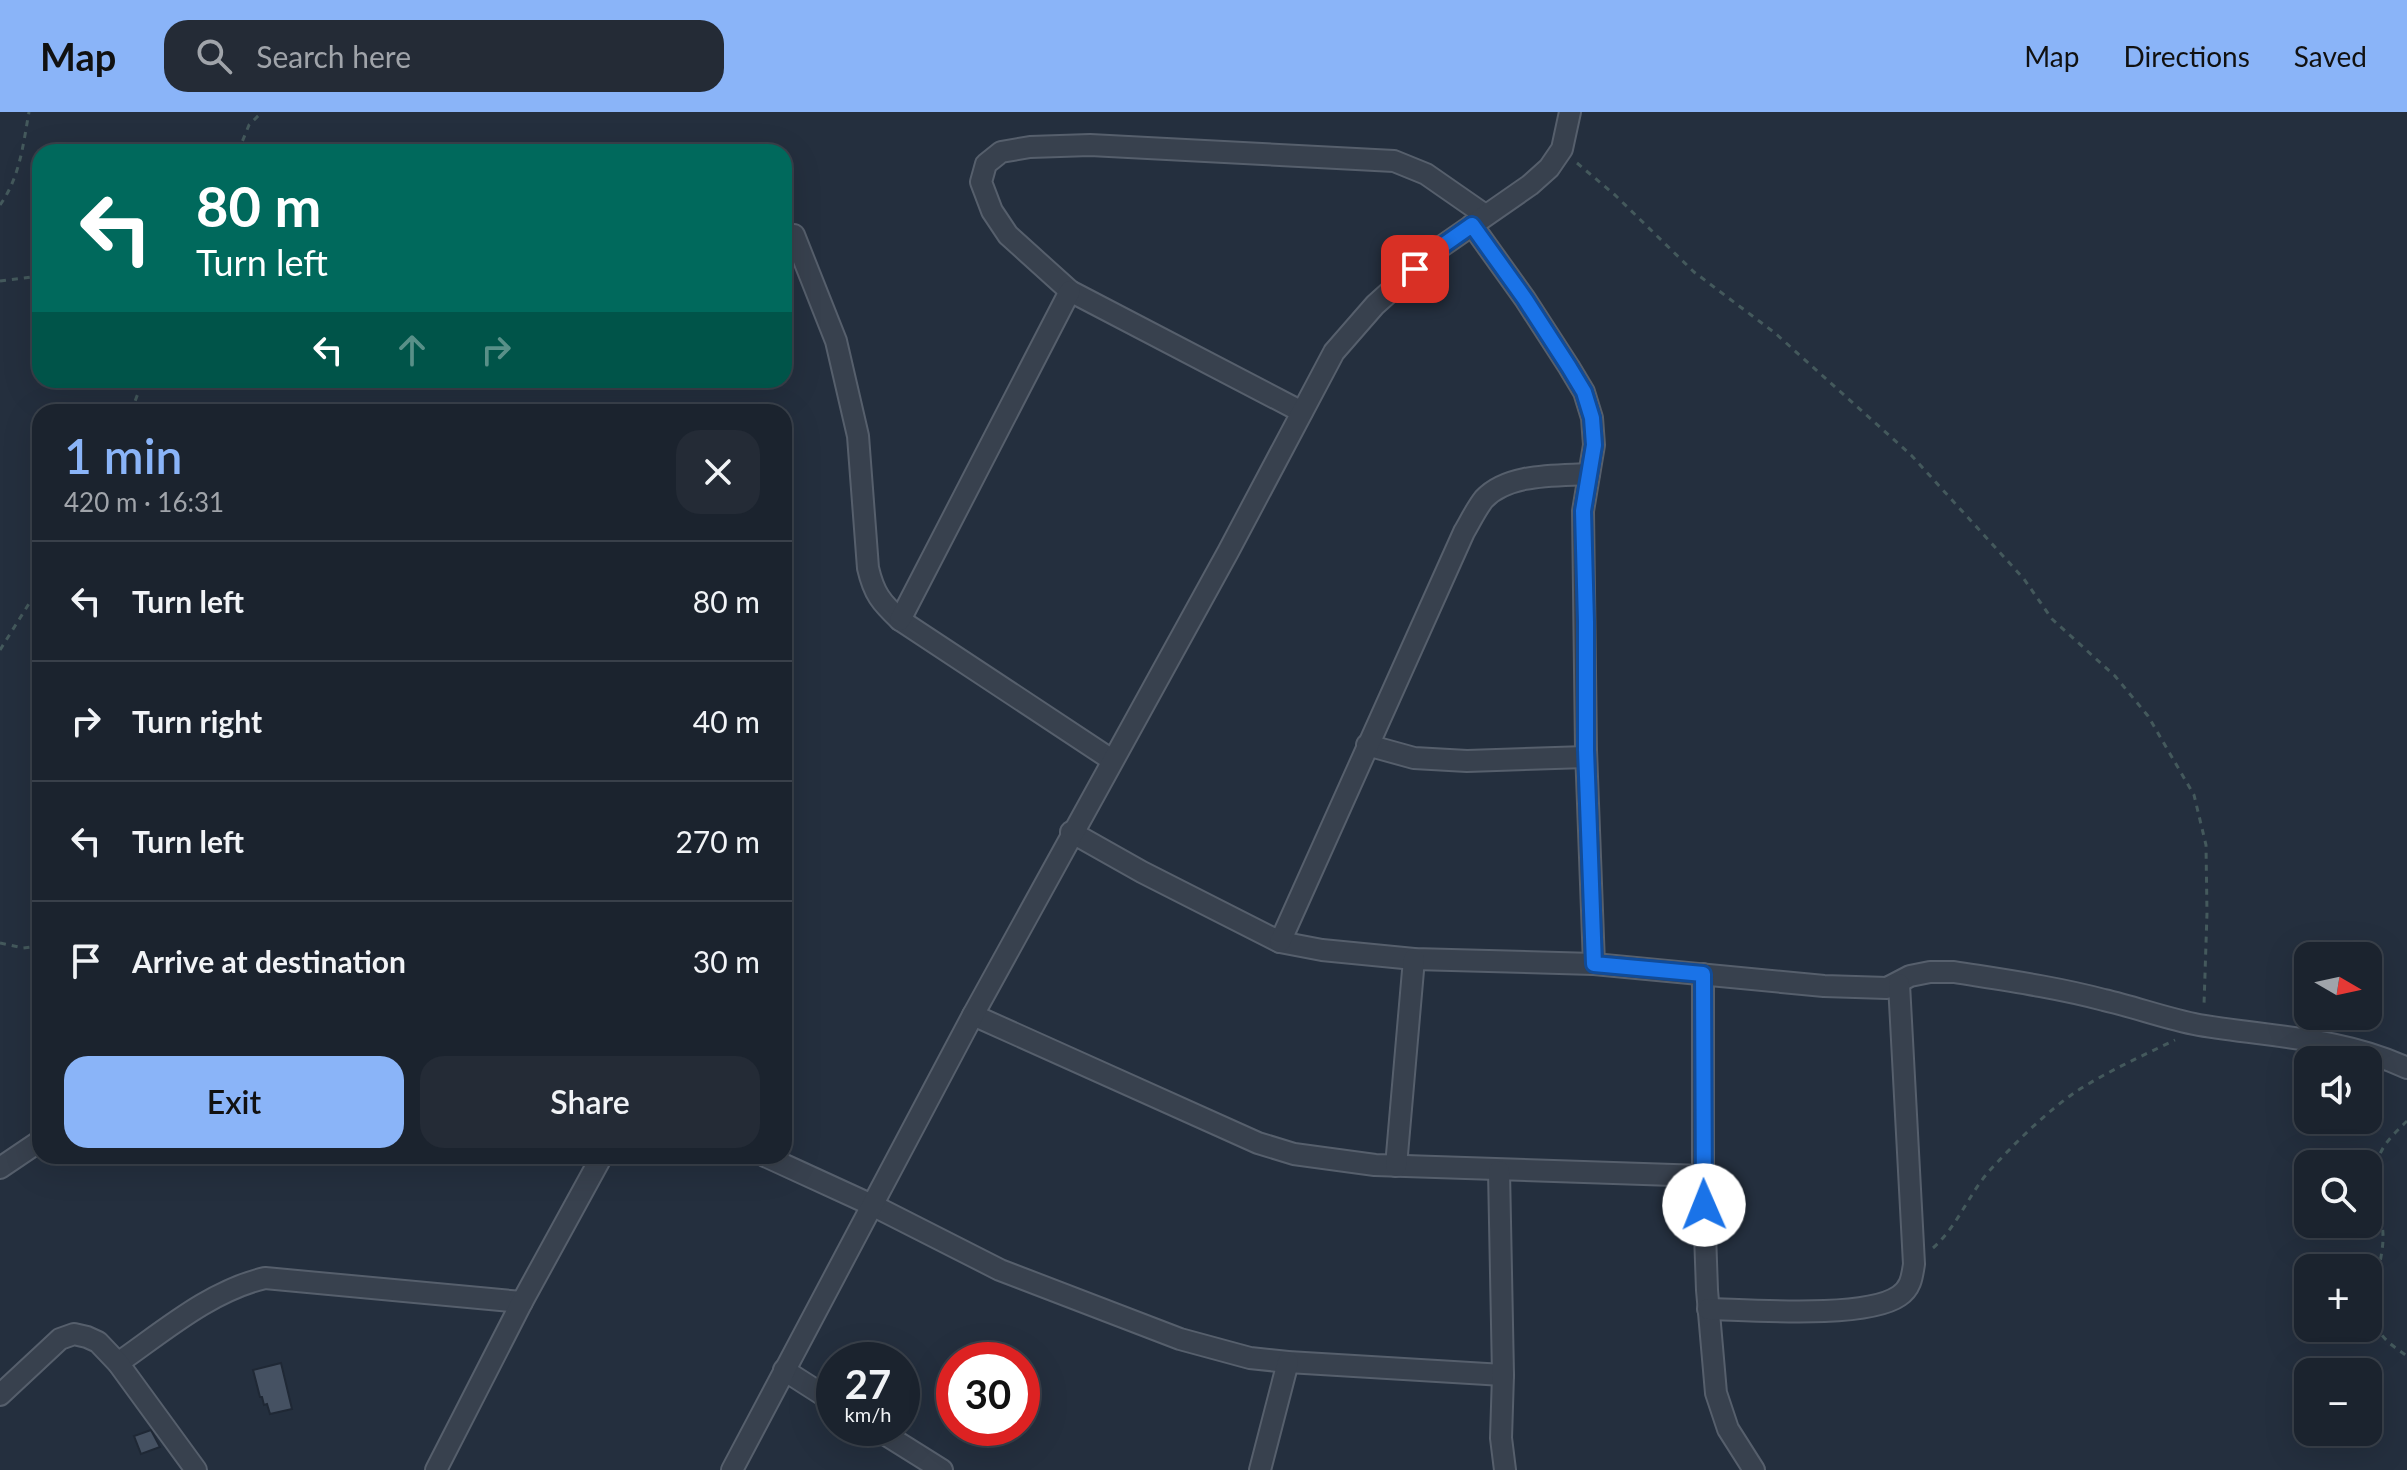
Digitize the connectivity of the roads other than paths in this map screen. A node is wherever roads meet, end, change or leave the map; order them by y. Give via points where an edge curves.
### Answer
1 (1570, 112) edge
2 (1478, 220) junction
3 (794, 235) dead end
4 (1070, 291) junction
5 (1302, 412) junction
6 (1589, 474) junction
7 (900, 620) junction
8 (1367, 745) junction
9 (1586, 757) junction
10 (1112, 760) junction
11 (1071, 832) junction
12 (1280, 942) junction
13 (1414, 959) junction
14 (1594, 964) junction
15 (1703, 974) junction
16 (1899, 984) junction
17 (973, 1015) junction
18 (2407, 1068) edge
19 (32, 1146) edge
20 (598, 1164) edge
21 (782, 1164) edge
22 (1396, 1166) junction
23 (0, 1168) edge
24 (1499, 1171) junction
25 (1703, 1176) junction
26 (874, 1206) junction
27 (522, 1302) junction
28 (1708, 1309) junction
29 (1288, 1362) junction
30 (118, 1363) junction
31 (784, 1370) junction
32 (1503, 1375) junction
33 (816, 1390) edge
34 (0, 1395) edge
35 (902, 1446) edge
36 (936, 1469) edge
37 (196, 1470) edge
38 (436, 1470) edge
39 (732, 1470) edge
40 (1260, 1470) edge
41 (1505, 1470) edge
42 (1754, 1470) edge

1 - 2 street via 1562,149 1549,168
2 - 4 street via 1426,174 1394,161 1090,145 1001,152 986,164 981,182 992,211 1008,235
2 - 5 street via 1375,305 1334,352
2 - 6 street via 1584,392 1594,445
3 - 7 street via 836,341 855,423 873,589
4 - 5 street
4 - 7 street
5 - 10 street
6 - 8 street via 1526,480 1485,498 1464,532
6 - 9 street via 1583,511
7 - 10 street
8 - 9 street via 1414,758 1467,761
8 - 12 street
9 - 14 street
10 - 11 street
11 - 12 street
11 - 17 street
12 - 13 street
13 - 14 street
13 - 22 street
14 - 15 street
15 - 16 street via 1824,986
15 - 25 street
16 - 18 street via 1910,976 1954,972 2101,999 2201,1025 2339,1045
16 - 28 street via 1911,1284 1886,1303 1835,1311
17 - 22 street via 1258,1143 1294,1154
17 - 26 street
19 - 23 street
20 - 27 street
21 - 26 street
22 - 24 street
24 - 25 street
24 - 32 street
25 - 28 street
26 - 29 street via 1000,1270 1180,1339 1250,1358
26 - 31 street
27 - 30 street via 265,1278 212,1299
27 - 38 street
28 - 42 street via 1716,1393 1728,1429
29 - 32 street
29 - 40 street
30 - 34 street via 98,1342 74,1334 60,1339
30 - 37 street
31 - 33 street
31 - 39 street
32 - 41 street
35 - 36 street

